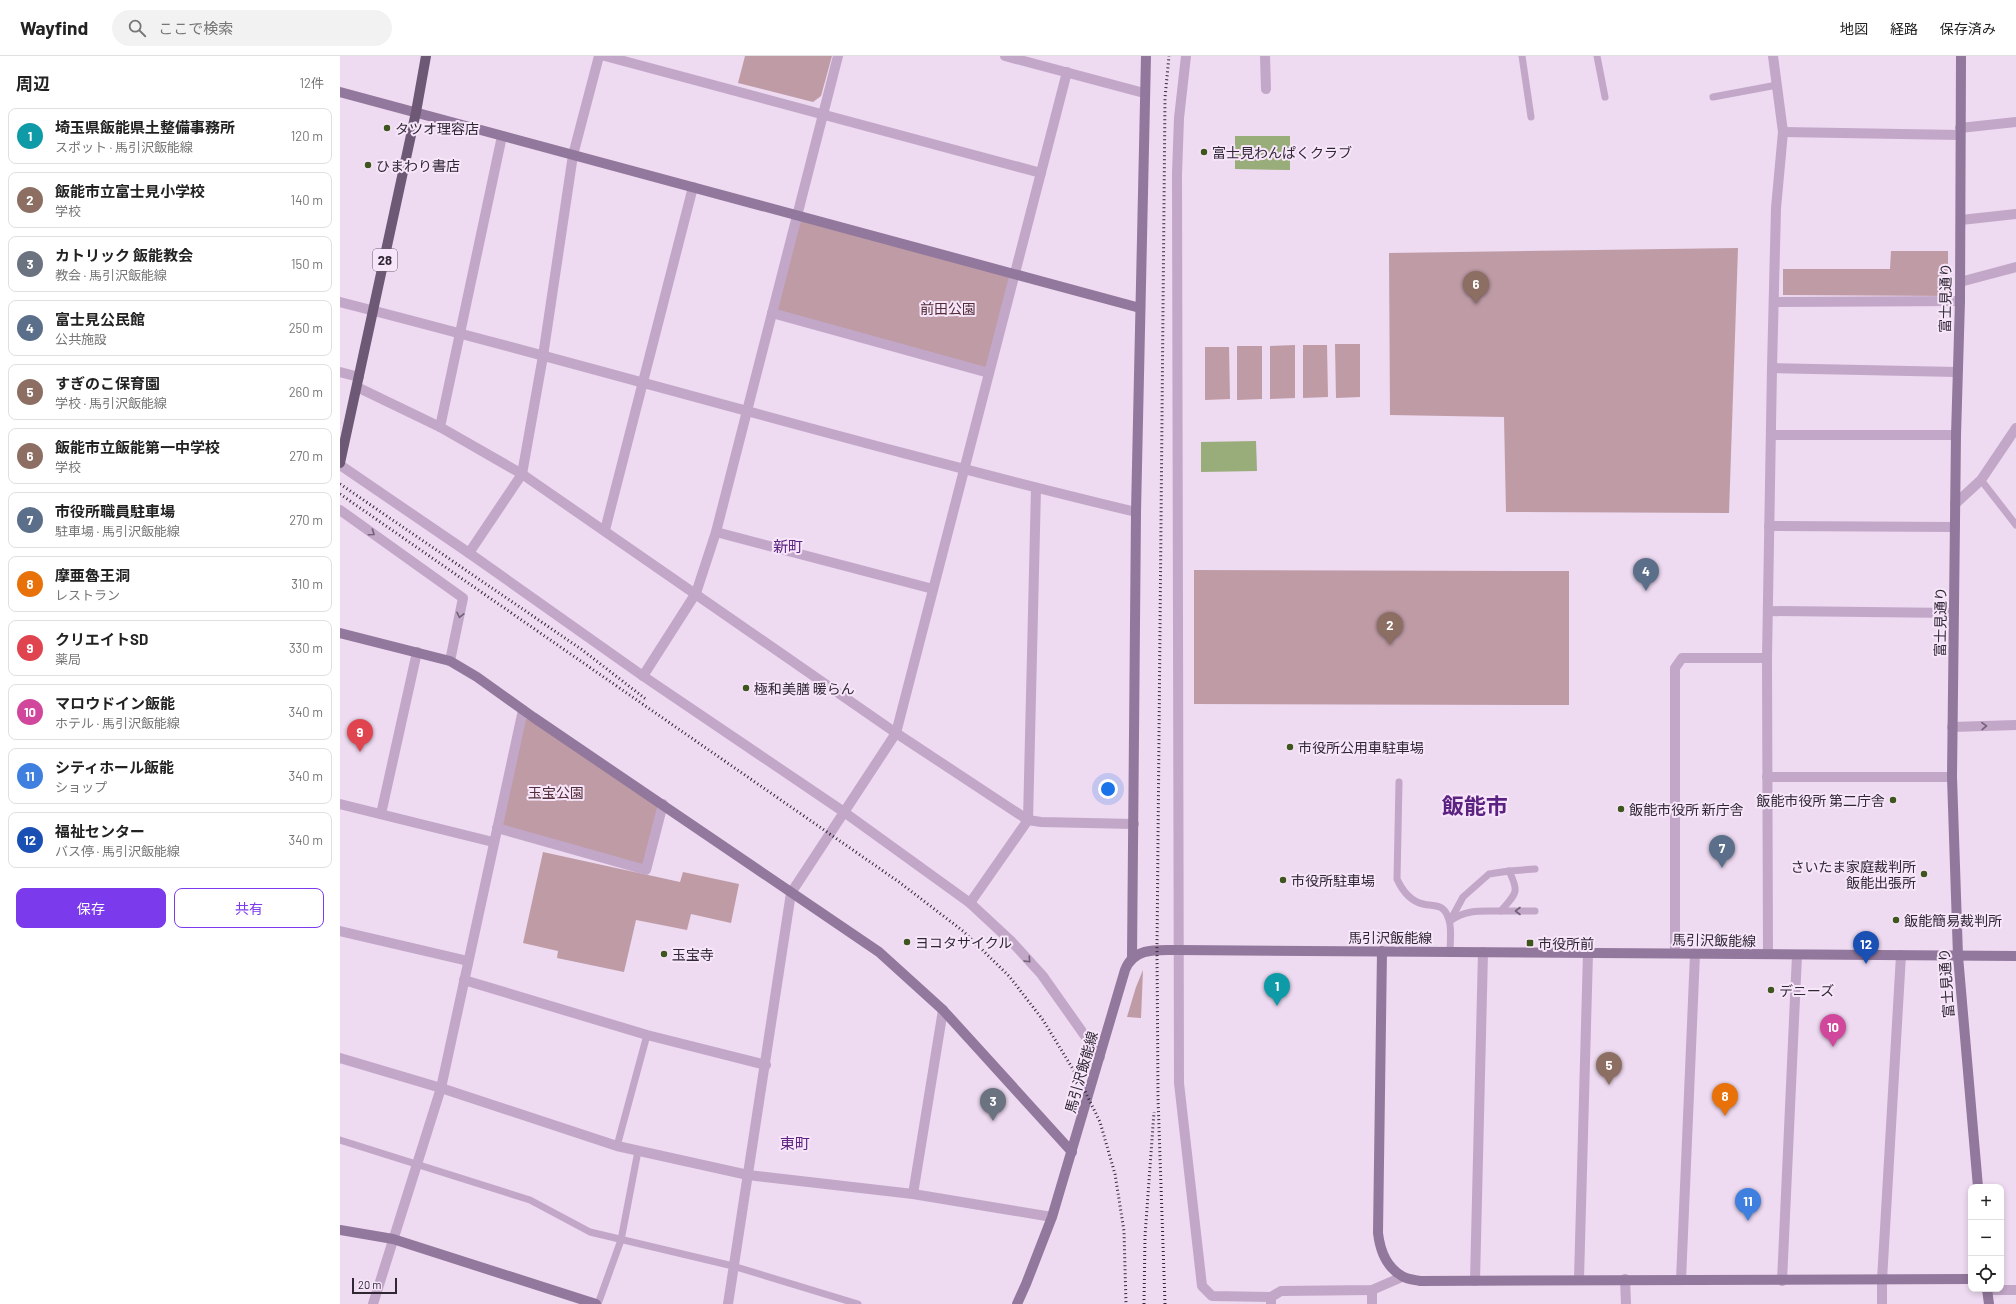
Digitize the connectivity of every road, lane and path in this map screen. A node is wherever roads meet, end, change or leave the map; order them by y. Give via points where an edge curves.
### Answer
1 (426, 56) edge
2 (599, 56) edge
3 (605, 56) edge
4 (838, 56) edge
5 (1005, 56) edge
6 (1146, 56) edge
7 (1186, 56) edge
8 (1265, 56) edge
9 (1522, 56) edge
10 (1597, 56) edge
11 (1773, 56) edge
12 (1961, 56) edge
13 (1067, 72) junction
14 (1777, 85) junction
15 (1266, 89) dead end
16 (340, 92) edge
17 (1144, 93) junction
18 (1713, 96) dead end
19 (1605, 97) dead end
20 (416, 112) junction
21 (823, 115) junction
22 (1531, 117) dead end
23 (2016, 122) edge
24 (1960, 131) junction
25 (1783, 132) junction
26 (502, 136) junction
27 (573, 155) junction
28 (1041, 173) junction
29 (693, 187) junction
30 (2016, 214) edge
31 (797, 215) junction
32 (1961, 220) junction
33 (2016, 267) edge
34 (1015, 274) junction
35 (1960, 282) junction
36 (1960, 301) junction
37 (340, 302) edge
38 (1774, 302) junction
39 (1140, 308) junction
40 (374, 310) junction
41 (772, 313) junction
42 (459, 334) junction
43 (543, 356) junction
44 (1772, 368) junction
45 (340, 372) edge
46 (989, 372) junction
47 (1957, 372) junction
48 (359, 377) junction
49 (642, 384) junction
50 (357, 387) junction
51 (747, 412) junction
52 (440, 427) junction
53 (2016, 428) edge
54 (1771, 435) junction
55 (1956, 435) junction
56 (340, 464) edge
57 (964, 469) junction
58 (522, 474) junction
59 (1981, 480) junction
60 (1036, 488) junction
61 (1955, 504) junction
62 (340, 510) edge
63 (1136, 512) junction
64 (2016, 525) edge
65 (1769, 526) junction
66 (1955, 527) junction
67 (605, 530) junction
68 (716, 532) junction
69 (470, 553) junction
70 (933, 589) junction
71 (696, 593) junction
72 (1768, 611) junction
73 (1954, 613) junction
74 (340, 633) edge
75 (417, 652) junction
76 (1767, 658) junction
77 (450, 661) junction
78 (643, 676) junction
79 (523, 710) junction
80 (2016, 725) edge
81 (1952, 727) junction
82 (896, 733) junction
83 (1767, 777) junction
84 (1952, 777) junction
85 (1399, 782) dead end
86 (340, 804) edge
87 (663, 804) junction
88 (844, 812) junction
89 (381, 814) junction
90 (1028, 820) junction
91 (1134, 824) junction
92 (496, 828) junction
93 (493, 842) junction
94 (1535, 869) dead end
95 (1510, 871) junction
96 (792, 893) junction
97 (970, 904) junction
98 (1501, 911) junction
99 (1535, 911) dead end
100 (1450, 921) junction
101 (340, 931) edge
102 (1178, 950) junction
103 (1382, 951) junction
104 (1450, 952) junction
105 (1483, 952) junction
106 (1588, 953) junction
107 (1675, 953) junction
108 (1695, 954) junction
109 (1768, 954) junction
110 (1797, 955) junction
111 (1901, 955) junction
112 (1958, 956) junction
113 (2016, 956) edge
114 (1132, 958) junction
115 (468, 961) junction
116 (464, 980) junction
117 (943, 1010) junction
118 (648, 1035) junction
119 (1100, 1057) junction
120 (340, 1058) edge
121 (766, 1065) junction
122 (441, 1088) junction
123 (340, 1140) edge
124 (617, 1146) junction
125 (638, 1151) junction
126 (1072, 1152) junction
127 (418, 1164) junction
128 (748, 1175) junction
129 (1978, 1184) edge
130 (913, 1194) junction
131 (1052, 1217) junction
132 (340, 1230) edge
133 (394, 1239) junction
134 (621, 1240) junction
135 (733, 1266) junction
136 (1402, 1277) junction
137 (1578, 1279) junction
138 (1625, 1279) junction
139 (1968, 1279) edge
140 (1681, 1280) junction
141 (1882, 1280) junction
142 (1476, 1281) junction
143 (1782, 1281) junction
144 (1372, 1290) junction
145 (2004, 1290) edge
146 (2016, 1290) edge
147 (1987, 1292) edge
148 (1271, 1300) edge
149 (580, 1302) edge
150 (373, 1304) edge
151 (597, 1304) edge
152 (728, 1304) edge
153 (858, 1304) edge
154 (1017, 1304) edge
155 (1372, 1304) edge
156 (1626, 1304) edge
157 (1882, 1304) edge
158 (1989, 1304) edge

1 - 20 main road, 28
2 - 27 street
3 - 21 street
4 - 21 street
5 - 13 street
6 - 17 street
7 - 102 street via 1179,118 1177,174
8 - 15 street
9 - 22 lane
10 - 19 lane
11 - 14 street
12 - 24 street, 富士見通り
13 - 17 street
13 - 28 street
14 - 18 lane
14 - 25 street
16 - 20 street
17 - 39 street
20 - 26 street
20 - 40 main road, 28
21 - 28 street
21 - 31 street
23 - 24 street
24 - 25 street
24 - 32 street, 富士見通り
25 - 38 street via 1776,208
26 - 27 street
26 - 42 street
27 - 29 street
27 - 43 street
28 - 34 street
29 - 31 street
29 - 49 street
30 - 32 street
31 - 34 street
31 - 41 street
32 - 35 street, 富士見通り
33 - 35 street
34 - 39 street
34 - 46 street
35 - 36 street, 富士見通り
36 - 38 street
36 - 47 street, 富士見通り
37 - 40 street
38 - 44 street
39 - 63 street
40 - 42 street
40 - 48 main road, 28
41 - 46 street
41 - 51 street
42 - 43 street
42 - 52 street
43 - 49 street
43 - 58 street
44 - 47 street
44 - 54 street
45 - 48 street
46 - 57 street
47 - 55 street, 富士見通り
48 - 50 main road, 28
49 - 51 street
49 - 67 street
50 - 52 street
50 - 56 main road, 28
51 - 57 street
51 - 68 street
52 - 58 street
53 - 59 street
54 - 55 street
54 - 65 street
55 - 61 street, 富士見通り
56 - 69 street
57 - 60 street
57 - 70 street
58 - 67 street
58 - 69 street
59 - 61 street
59 - 64 lane
60 - 63 street
60 - 90 street
61 - 66 street, 富士見通り
62 -> 77 street via 463,598
63 - 91 street
65 - 66 street
65 - 72 street
66 - 73 street, 富士見通り
67 - 71 street
68 - 70 street
68 - 71 street
69 - 78 street
70 - 82 street
71 - 78 street
71 - 82 street
72 - 73 street
72 - 76 street
73 - 81 street, 富士見通り
74 - 75 street
75 - 77 street
75 - 89 street
76 - 83 street
76 - 107 street via 1682,658 1675,668
77 - 79 street via 477,676
78 - 88 street
79 - 87 street
79 - 92 street
81 -> 80 street
81 - 84 street, 富士見通り
82 - 88 street
82 - 90 street
83 - 84 street
83 - 109 street
84 - 112 street, 富士見通り
85 - 100 lane via 1397,879 1409,897 1422,904 1437,904
86 - 89 street
87 - 92 street via 646,870
87 - 96 street
88 - 96 street
88 - 97 street
89 - 93 street
90 - 91 street
90 - 97 street
91 - 114 street
92 - 93 street
93 - 115 street
94 - 95 lane
95 - 98 lane via 1516,886 1515,895
95 - 100 lane via 1489,874 1463,897
96 - 117 street via 879,952
96 - 121 street
97 -> 119 street via 1012,942 1042,975
99 -> 98 lane
98 - 100 lane via 1468,912
100 - 104 lane
101 - 115 street
102 - 103 street, 馬引沢飯能線
102 - 114 street, 馬引沢飯能線 via 1145,951
102 - 148 street via 1179,1083 1202,1286 1212,1296
103 - 104 street, 馬引沢飯能線
103 - 136 street via 1378,1233 1380,1248 1387,1262
104 - 105 street, 馬引沢飯能線
105 - 106 street, 馬引沢飯能線
105 - 142 street
106 - 107 street, 馬引沢飯能線
106 - 137 street
107 - 108 street, 馬引沢飯能線
108 - 109 street, 馬引沢飯能線
108 - 140 street
109 - 110 street, 馬引沢飯能線
110 - 111 street, 馬引沢飯能線
110 - 143 street
111 - 112 street, 馬引沢飯能線
111 - 141 street
112 - 113 street, 馬引沢飯能線
112 - 129 street, 富士見通り
114 - 119 street, 馬引沢飯能線 via 1125,970
115 - 116 street
116 - 118 street
116 - 122 street
117 - 126 street
117 - 130 street
118 - 121 street
118 - 124 lane
119 - 126 street, 馬引沢飯能線
120 - 122 street
121 - 128 street
122 - 124 street
122 - 127 street
123 - 127 lane
124 - 125 street
125 - 128 street
125 - 134 lane
126 - 131 street, 馬引沢飯能線
127 - 133 street
127 - 134 lane via 530,1200 590,1232
128 - 130 street
128 - 135 street
130 - 131 street
131 - 154 street, 馬引沢飯能線
132 - 133 street
133 - 149 street
133 - 150 street
134 - 135 lane
134 - 151 lane
135 - 152 street
135 - 153 lane
136 - 142 street via 1420,1281
136 - 144 street
137 - 138 street
137 - 142 street
138 - 140 street
138 - 156 street
139 - 141 street
140 - 143 street
141 - 143 street
141 - 157 street
144 - 148 street via 1282,1291
144 - 155 street
145 - 146 street
147 - 158 street
149 - 151 street

